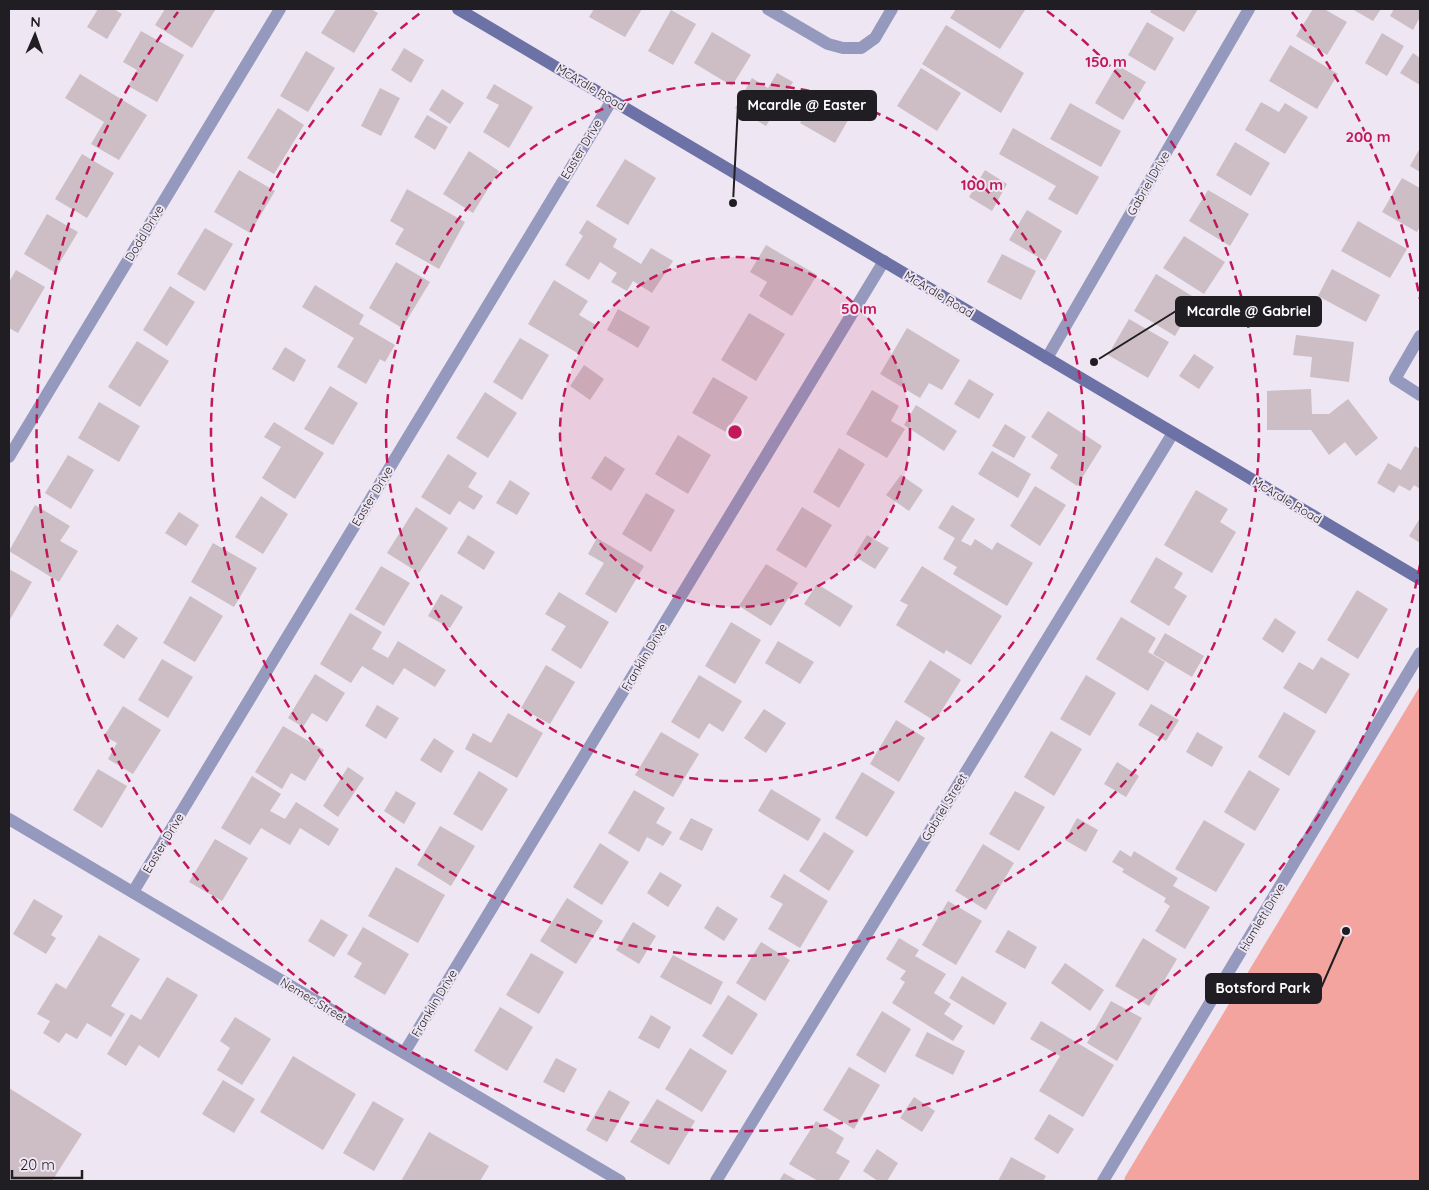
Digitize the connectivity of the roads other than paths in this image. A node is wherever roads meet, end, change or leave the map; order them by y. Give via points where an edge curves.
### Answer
1 (280, 9) edge
2 (458, 9) edge
3 (768, 9) edge
4 (892, 9) edge
5 (1249, 9) edge
6 (612, 100) junction
7 (884, 261) junction
8 (1420, 336) edge
9 (1047, 358) junction
10 (1420, 395) edge
11 (1173, 433) junction
12 (9, 457) edge
13 (1420, 579) edge
14 (1420, 653) edge
15 (9, 819) edge
16 (133, 892) junction
17 (404, 1053) junction
18 (620, 1181) edge
19 (716, 1181) edge
20 (1103, 1181) edge

1 - 12 street, Dodd Drive
2 - 6 main road, McArdle Road
3 - 4 street via 828,44 861,48 875,38
5 - 9 street, Gabriel Drive
6 - 7 main road, McArdle Road
6 - 16 street, Easter Drive
7 - 9 main road, McArdle Road
7 - 17 street, Franklin Drive
8 - 10 street via 1395,379
9 - 11 main road, McArdle Road
11 - 13 main road, McArdle Road
11 - 19 street, Gabriel Street
14 - 20 street, Hamlett Drive
15 - 16 street, Nemec Street
16 - 17 street, Nemec Street
17 - 18 street, Nemec Street

